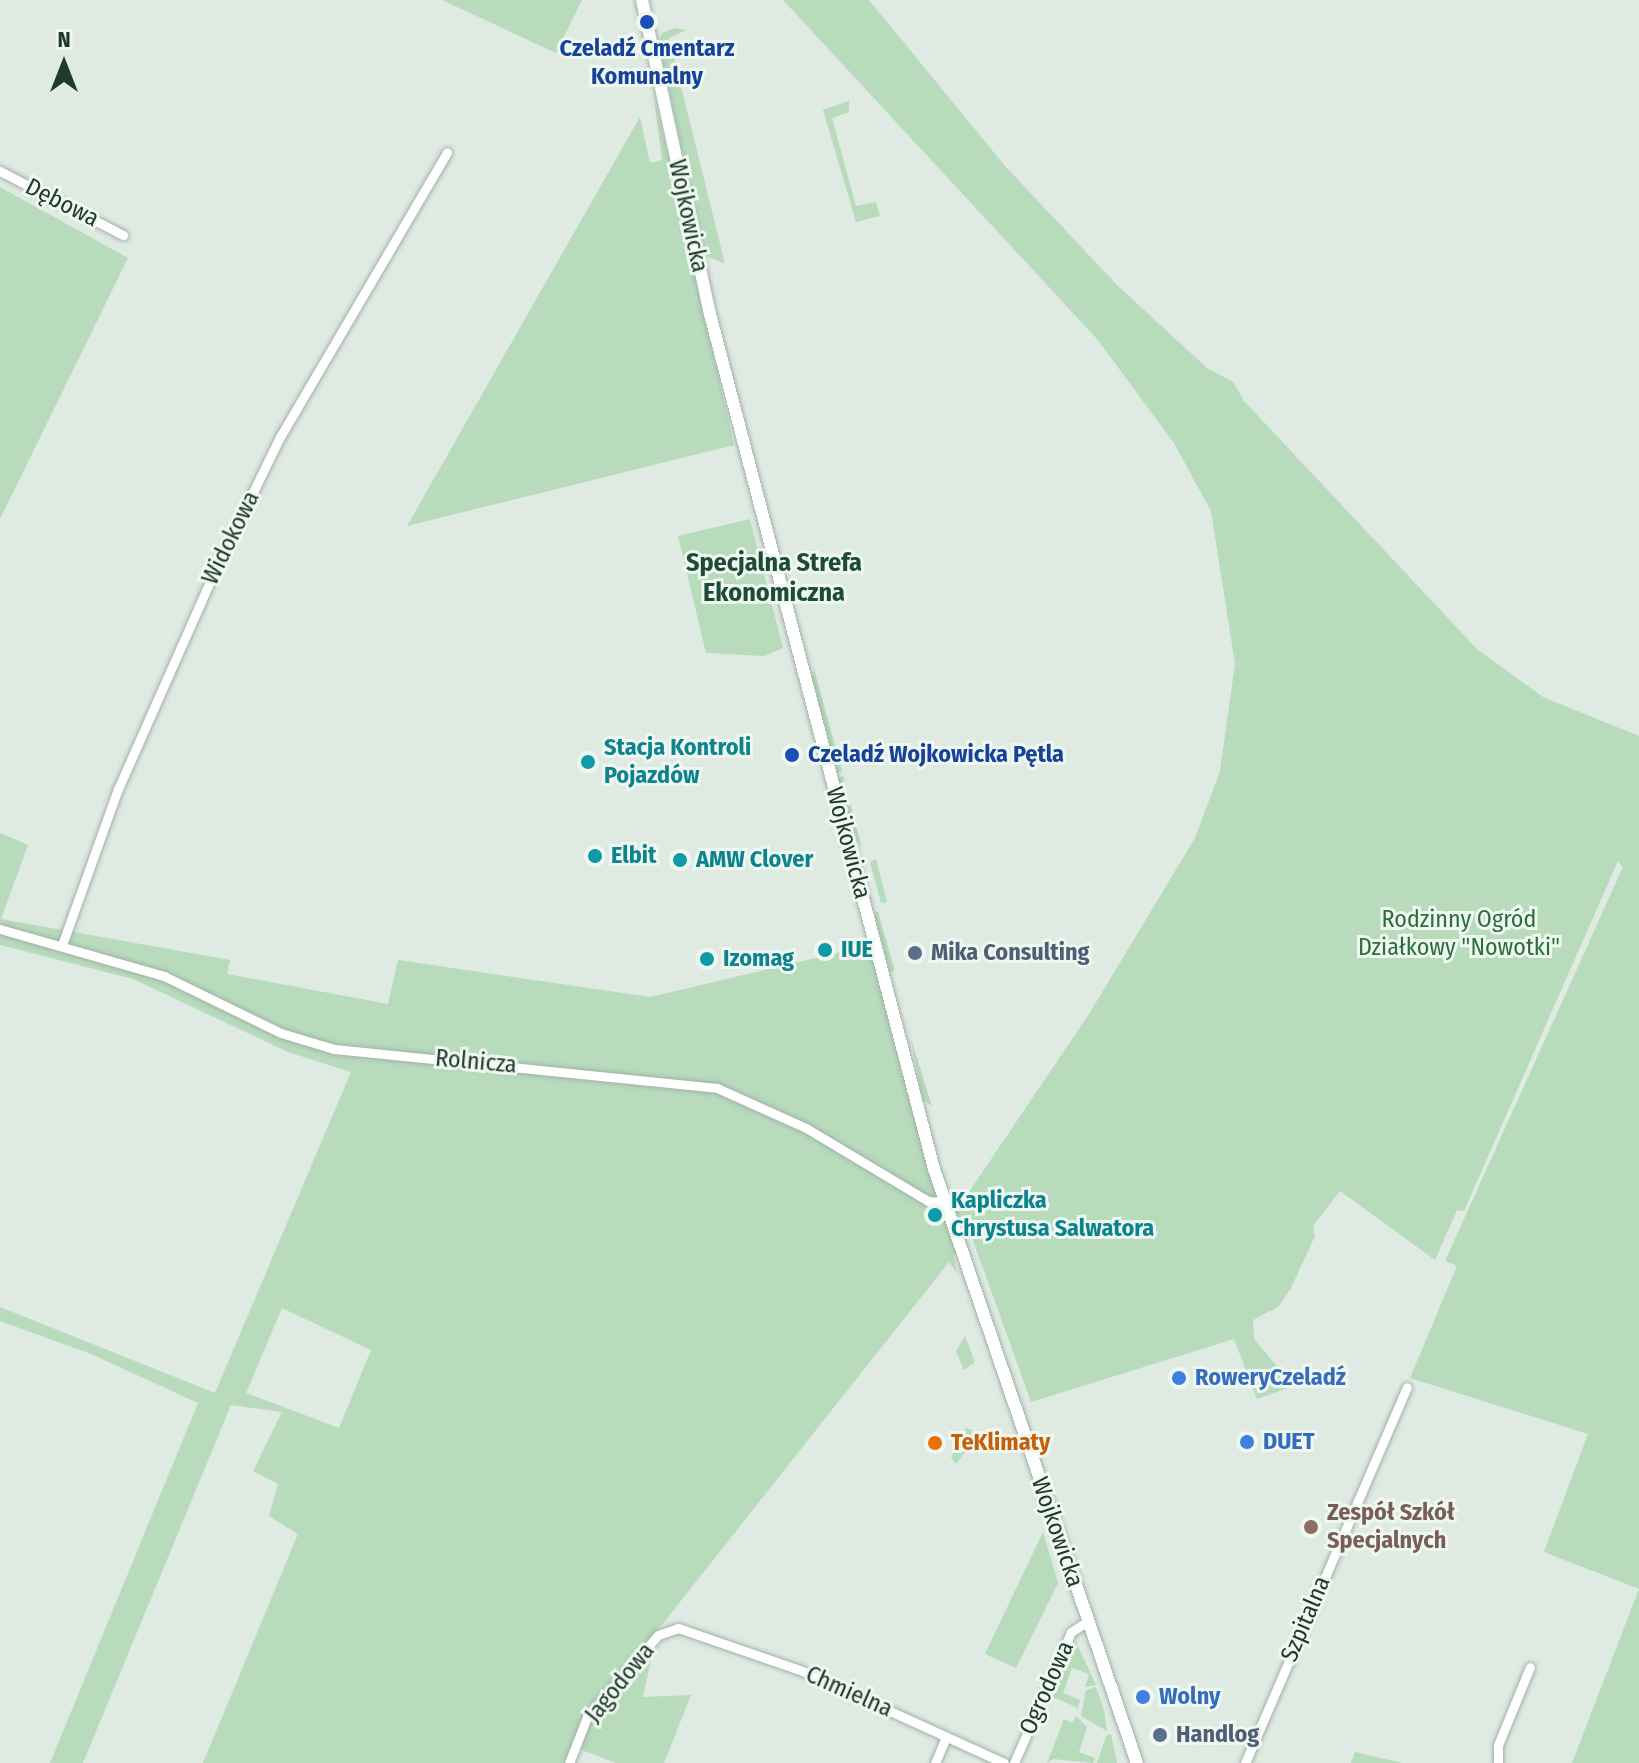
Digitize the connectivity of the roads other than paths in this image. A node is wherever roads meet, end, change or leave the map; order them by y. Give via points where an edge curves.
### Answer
1 (642, 0) edge
2 (447, 152) dead end
3 (0, 171) edge
4 (123, 235) dead end
5 (0, 929) edge
6 (62, 945) junction
7 (944, 1202) junction
8 (1407, 1387) dead end
9 (1088, 1621) junction
10 (691, 1630) joint
11 (1530, 1667) dead end
12 (946, 1737) junction
13 (569, 1763) edge
14 (935, 1763) edge
15 (1004, 1763) edge
16 (1014, 1763) edge
17 (1137, 1763) edge
18 (1245, 1763) edge
19 (1498, 1763) edge

1 - 7 street, Wojkowicka via 710,314
2 - 6 street, Widokowa via 280,437 216,568 118,789
3 - 4 street, Dębowa
5 - 6 street, Rolnicza
6 - 7 street, Rolnicza via 164,976 281,1033 334,1049 717,1088 806,1128 928,1201
7 - 9 street, Wojkowicka
8 - 18 street, Szpitalna
9 - 16 street, Ogrodowa via 1071,1632
9 - 17 street, Wojkowicka
10 - 12 street, Chmielna via 800,1670
10 - 13 street, Jagodowa via 667,1630 648,1645 587,1717
11 - 19 street via 1498,1745
12 - 14 street
12 - 15 street, Chmielna

